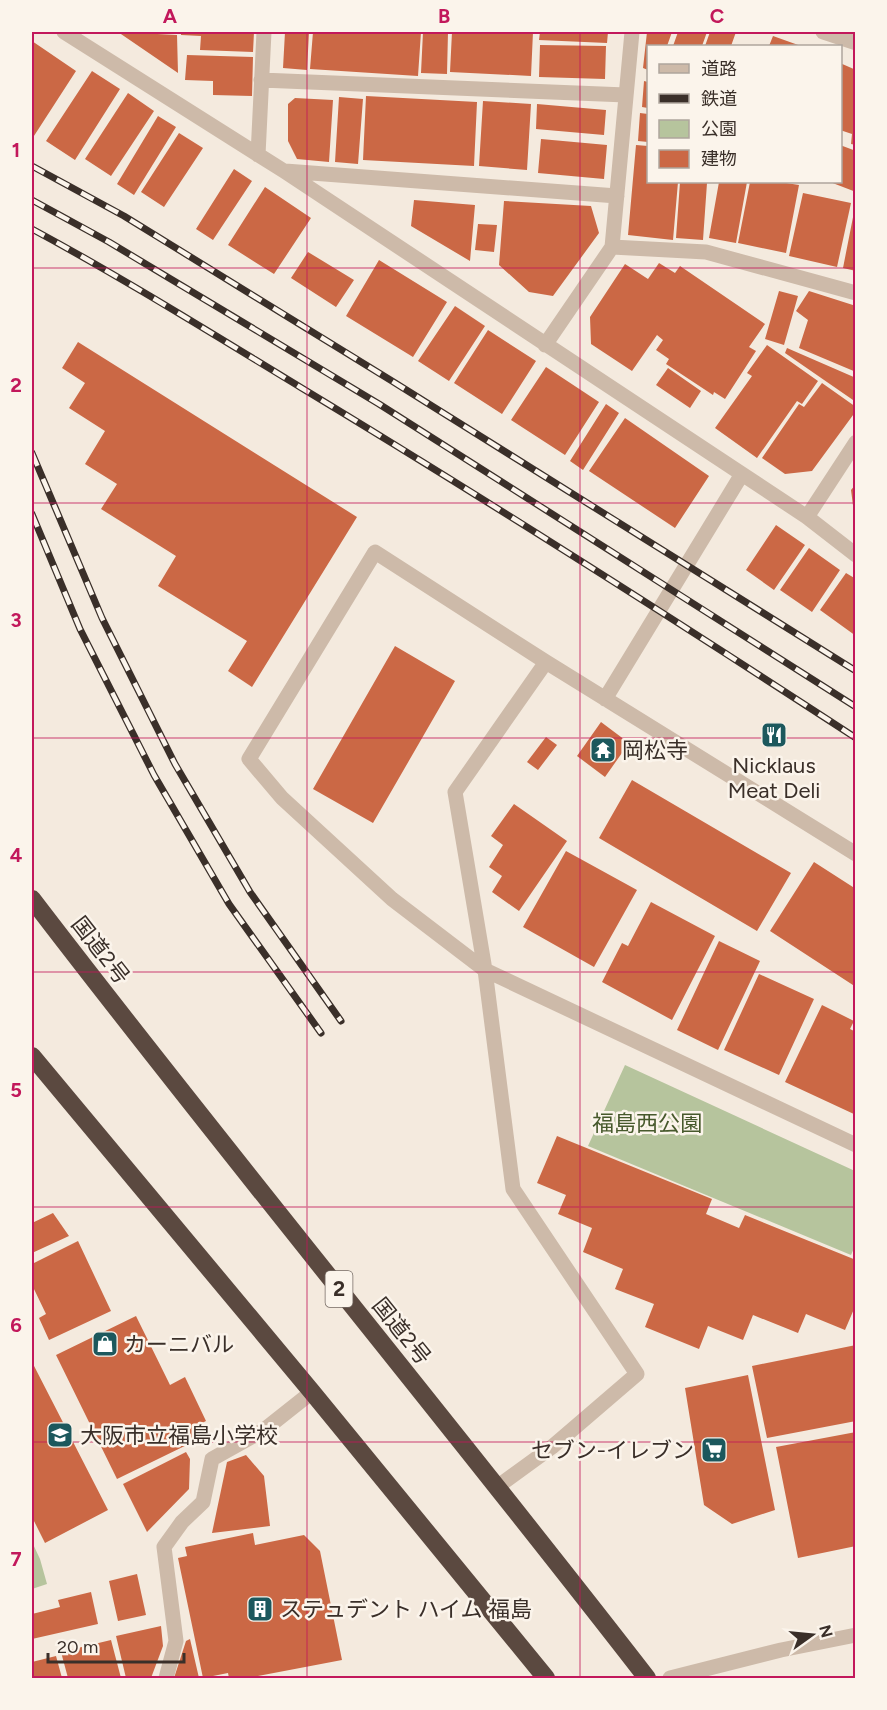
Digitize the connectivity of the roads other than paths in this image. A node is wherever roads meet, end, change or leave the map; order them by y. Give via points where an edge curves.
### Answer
1 (64, 32) edge
2 (264, 32) edge
3 (632, 32) edge
4 (823, 32) edge
5 (855, 43) edge
6 (261, 80) junction
7 (626, 95) junction
8 (258, 155) junction
9 (284, 171) junction
10 (617, 196) junction
11 (612, 247) junction
12 (855, 293) edge
13 (545, 345) junction
14 (855, 442) edge
15 (742, 474) junction
16 (807, 517) junction
17 (855, 555) edge
18 (546, 662) junction
19 (605, 699) junction
20 (855, 854) edge
21 (32, 899) edge
22 (485, 970) junction
23 (32, 1056) edge
24 (855, 1144) edge
25 (312, 1392) junction
26 (497, 1487) junction
27 (855, 1635) edge
28 (166, 1678) edge
29 (546, 1678) edge
30 (647, 1678) edge
31 (670, 1678) edge

1 - 8 street
2 - 6 street
3 - 7 street
4 - 5 street
6 - 7 street
6 - 8 street
7 - 10 street
8 - 9 street
9 - 10 street
9 - 13 street
10 - 11 street
11 - 12 street via 706,252
11 - 13 street
13 - 15 street
14 - 16 street
15 - 16 street
15 - 19 street
16 - 17 street
18 - 19 street
18 - 22 street via 454,792
18 - 22 street via 375,552 249,759 282,798 392,899
19 - 20 street
21 - 26 highway, 国道2号 / 2
22 - 24 street
22 - 26 street via 513,1189 636,1374 552,1447
23 - 25 highway
25 - 28 street via 264,1430 212,1459 203,1502 164,1547 176,1641
25 - 29 highway
26 - 30 highway, 国道2号 / 2
27 - 31 street

